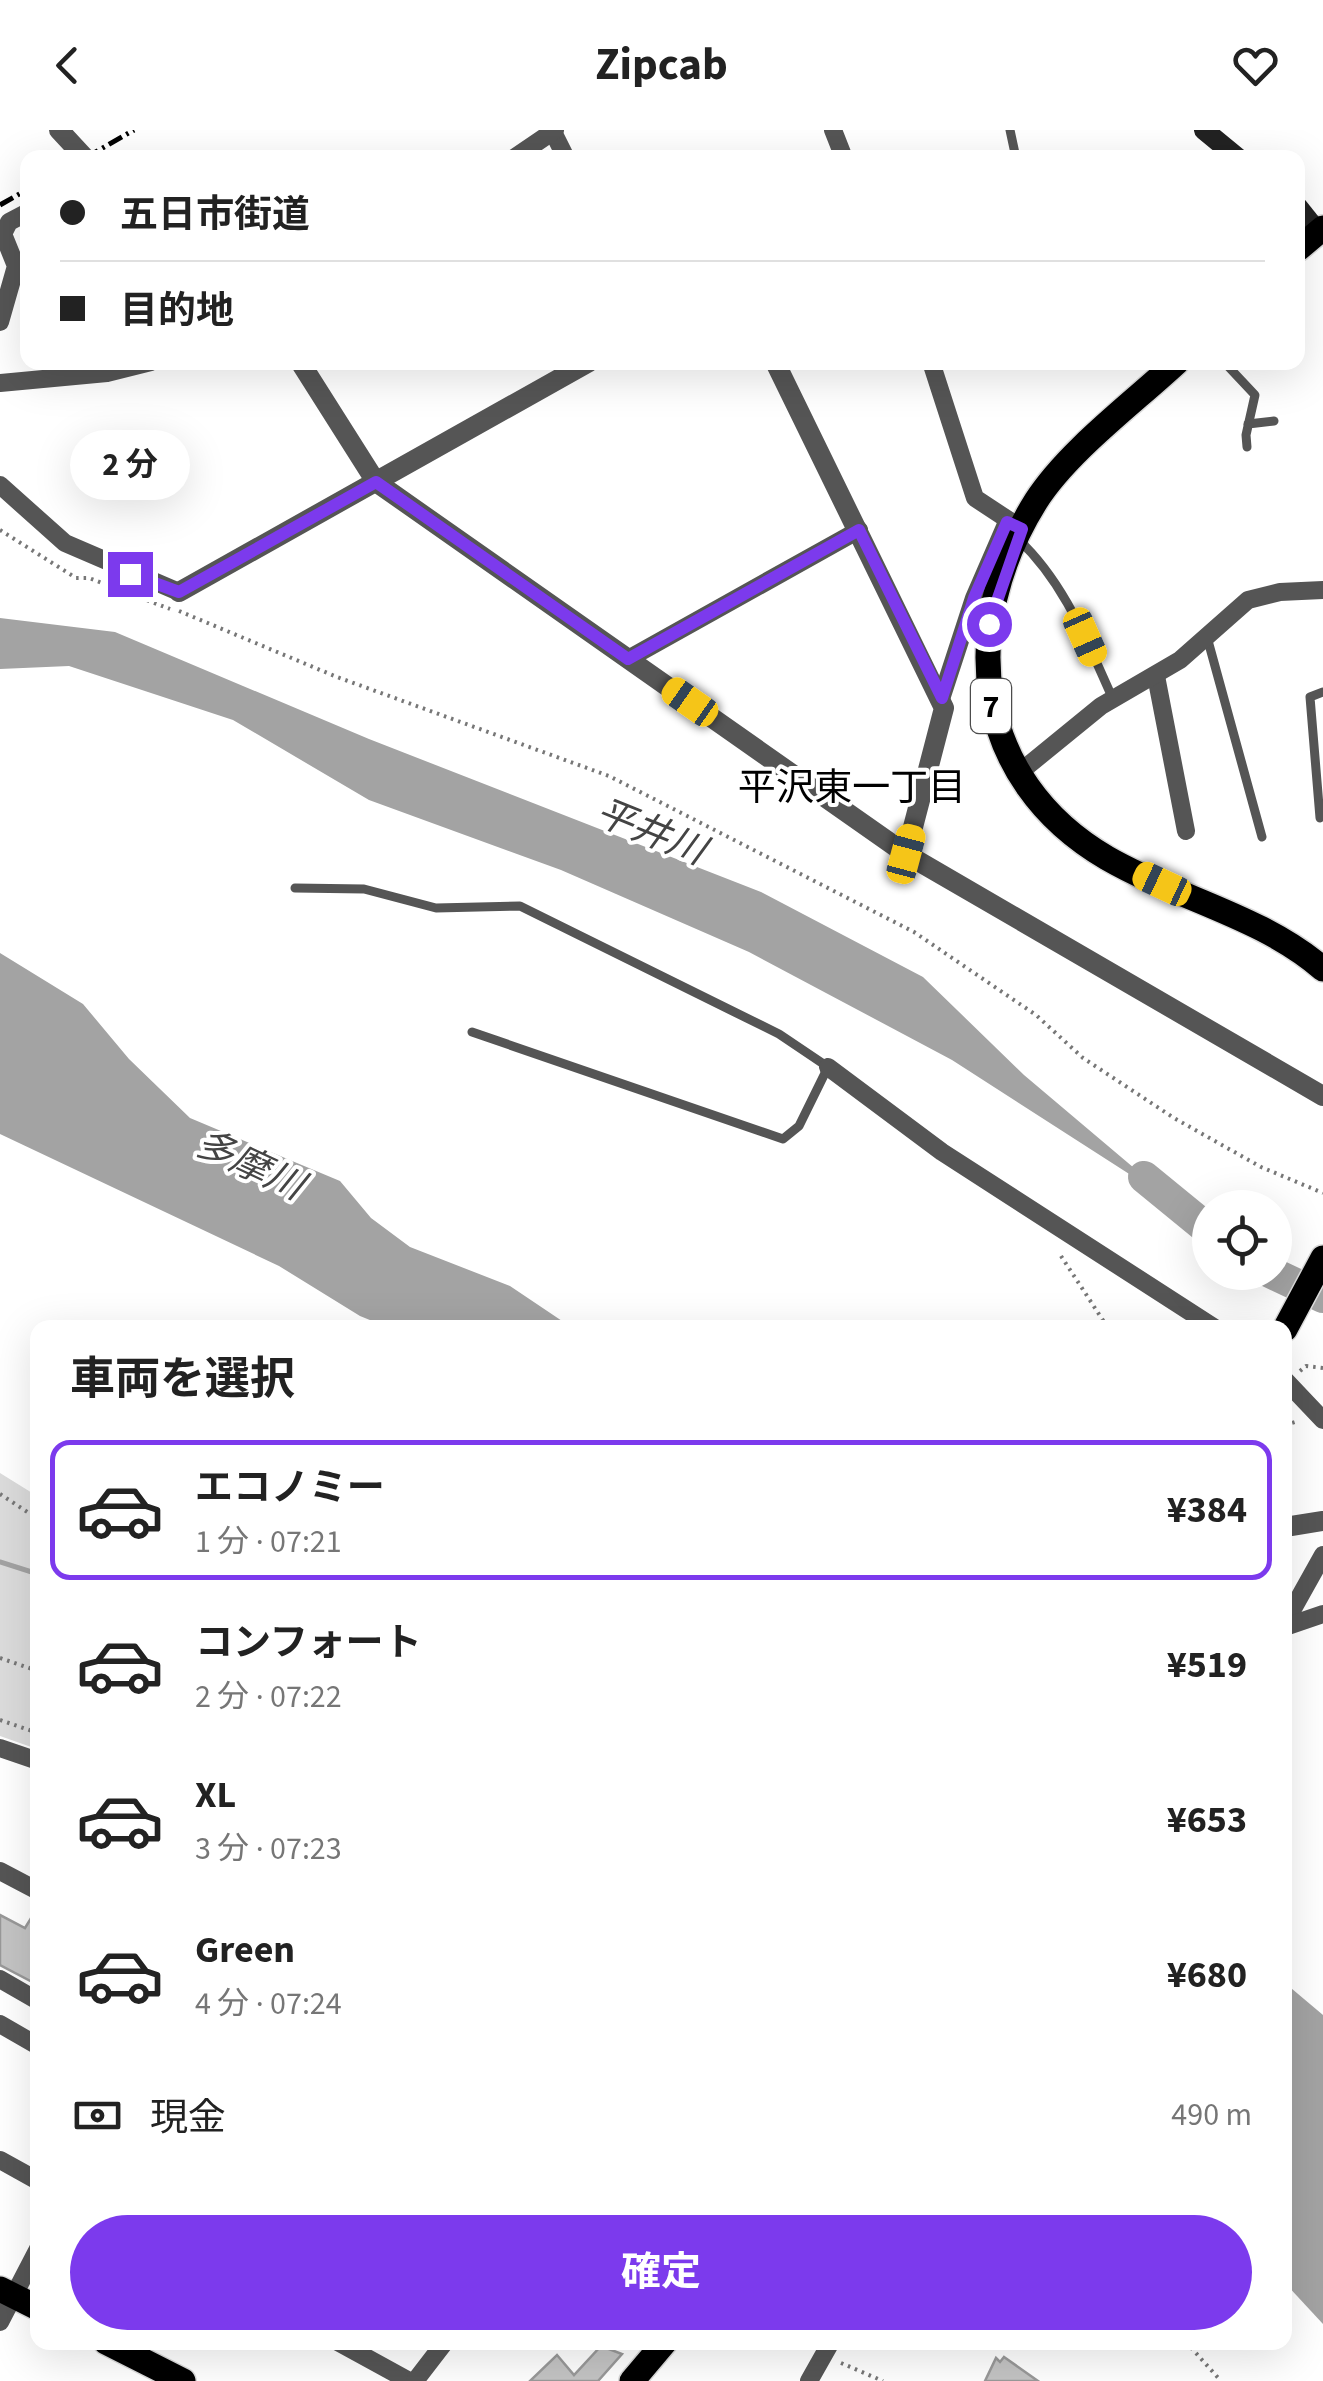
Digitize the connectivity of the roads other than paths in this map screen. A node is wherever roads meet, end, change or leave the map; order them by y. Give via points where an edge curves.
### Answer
1 (58, 130) edge
2 (1204, 130) edge
3 (554, 131) edge
4 (77, 150) edge
5 (526, 150) edge
6 (1228, 150) edge
7 (20, 216) edge
8 (0, 322) edge
9 (116, 370) edge
10 (305, 370) edge
11 (576, 370) edge
12 (778, 370) edge
13 (934, 370) edge
14 (1168, 370) edge
15 (1231, 370) edge
16 (0, 383) edge
17 (1274, 421) dead end
18 (1248, 424) junction
19 (1248, 447) dead end
20 (376, 482) junction
21 (0, 485) edge
22 (859, 530) junction
23 (1016, 530) junction
24 (1323, 590) edge
25 (179, 592) joint
26 (1207, 637) junction
27 (628, 659) junction
28 (1156, 676) junction
29 (1323, 692) edge
30 (942, 698) junction
31 (1113, 699) junction
32 (1020, 772) junction
33 (1320, 818) dead end
34 (1186, 831) dead end
35 (1262, 836) dead end
36 (906, 854) junction
37 (294, 888) dead end
38 (1323, 969) edge
39 (472, 1032) dead end
40 (828, 1067) junction
41 (1323, 1096) edge
42 (1323, 1258) edge
43 (1202, 1320) edge
44 (1290, 1320) edge
45 (1292, 1387) edge
46 (1323, 1420) edge
47 (1323, 1521) edge
48 (1292, 1525) edge
49 (1323, 1555) edge
50 (1292, 1612) edge
51 (1323, 1614) edge
52 (1292, 1623) edge
53 (0, 1748) edge
54 (30, 1758) edge
55 (0, 1871) edge
56 (30, 1886) edge
57 (0, 1979) edge
58 (30, 1996) edge
59 (0, 2024) edge
60 (30, 2041) edge
61 (0, 2160) edge
62 (30, 2177) edge
63 (30, 2260) edge
64 (7, 2292) edge
65 (30, 2304) edge
66 (0, 2322) edge
67 (122, 2350) edge
68 (353, 2350) edge
69 (437, 2350) edge
70 (659, 2350) edge
71 (826, 2350) edge
72 (183, 2381) edge
73 (412, 2381) edge
74 (632, 2381) edge
75 (809, 2381) edge

1 - 4 street
2 - 6 main road
3 - 5 street
7 - 8 street via 3,234 16,266
9 - 16 street
10 - 20 street
11 - 20 street
12 - 22 street
13 - 23 street via 975,498
14 - 23 main road, 7 via 1054,477
15 - 18 lane via 1255,396
17 - 18 lane
18 - 19 lane
20 - 25 street
20 - 27 street
21 - 25 street via 65,543
22 - 27 street
22 - 30 street
23 - 30 street via 974,598
23 - 31 lane via 1070,606
23 - 32 main road, 7 via 985,658 995,722
24 - 26 street via 1248,600
26 - 28 street
26 - 35 lane
27 - 36 street
28 - 31 street
28 - 34 street
29 - 33 lane via 1310,697
30 - 36 street via 943,720
31 - 32 street
32 - 38 main road, 7 via 1049,811 1095,850 1272,935
36 - 41 street
37 - 40 lane via 364,889 436,908 520,906 780,1034
39 - 40 lane via 783,1139 800,1126
40 - 43 street via 942,1152
42 - 44 main road
45 - 46 street
47 - 48 street
49 - 50 street
51 - 52 street
53 - 54 street
55 - 56 street
57 - 58 street
59 - 60 street
61 - 62 street
63 - 64 street
64 - 65 main road
64 - 66 street
67 - 72 main road
68 - 73 street
69 - 73 street
70 - 74 main road
71 - 75 street

